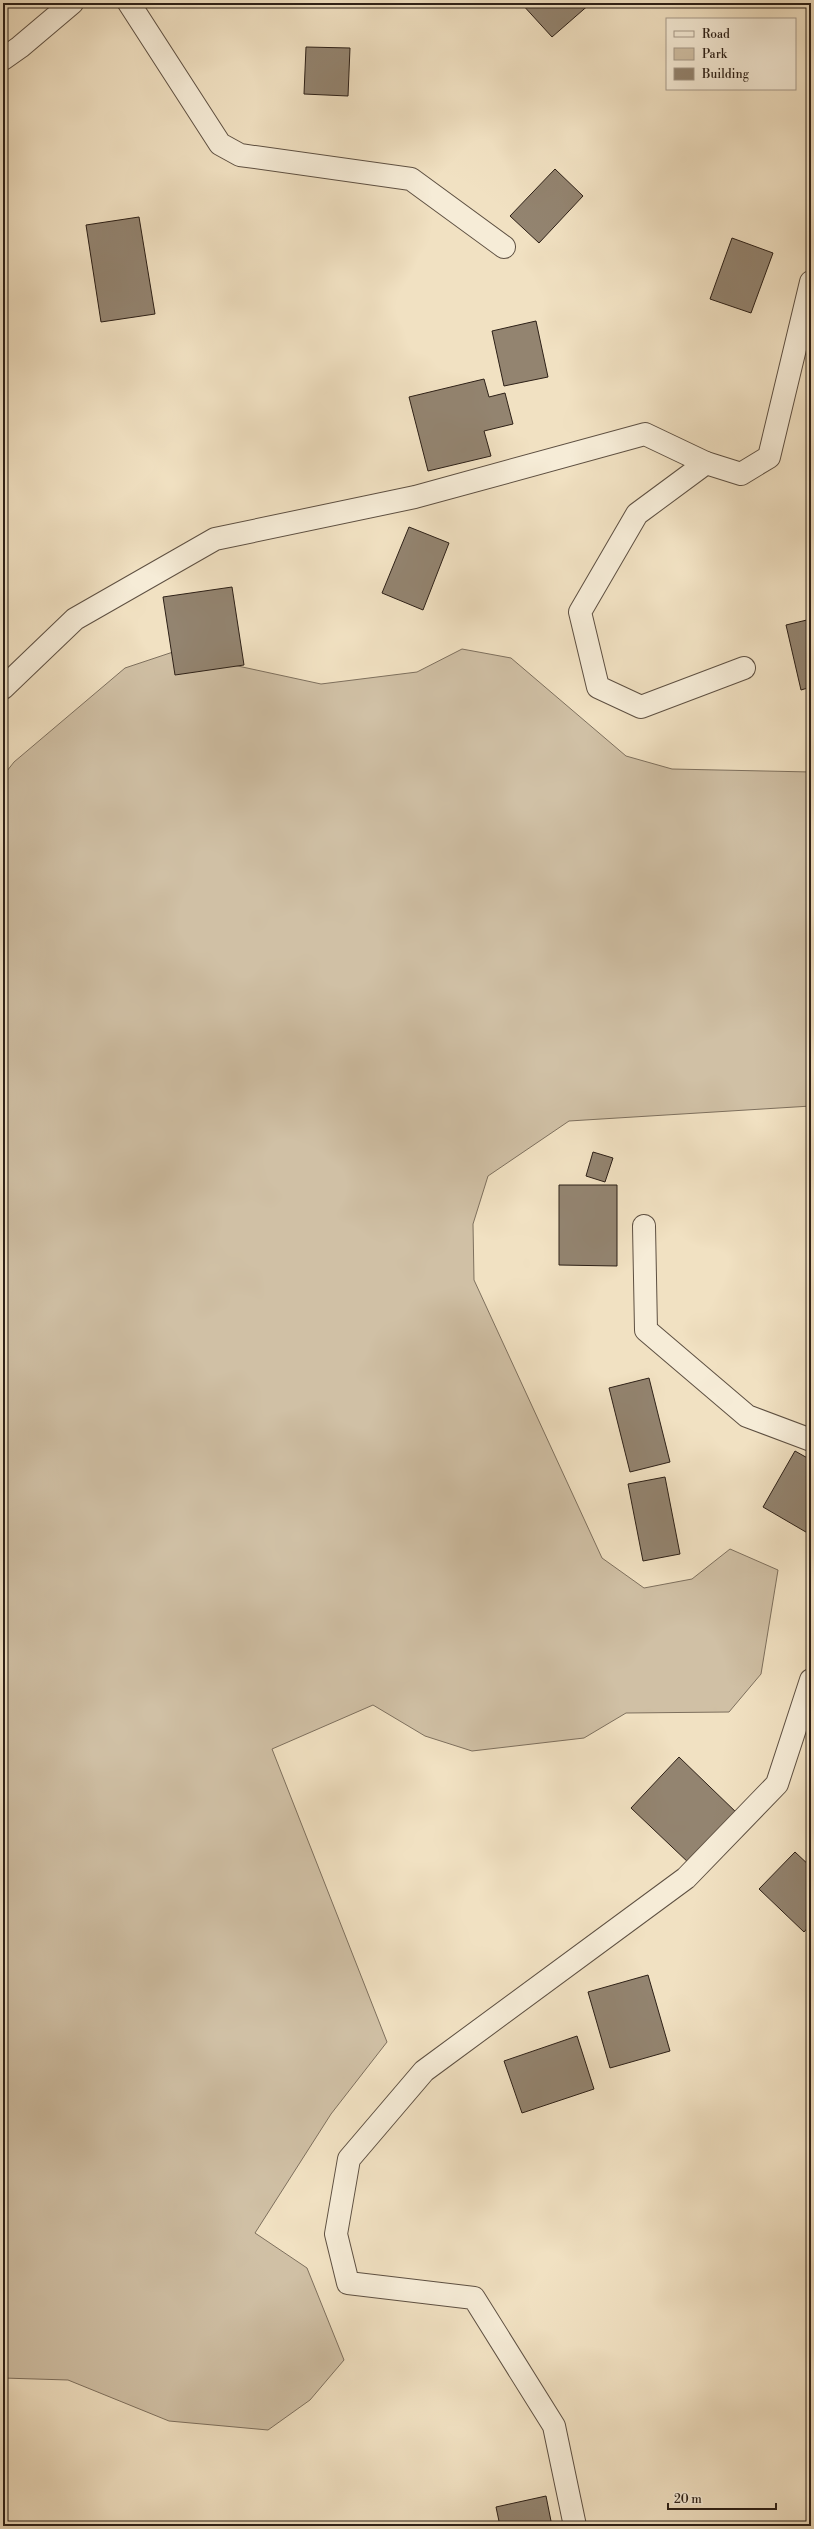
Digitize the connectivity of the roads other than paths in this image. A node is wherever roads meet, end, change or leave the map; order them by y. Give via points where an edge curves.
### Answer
1 (72, 3) edge
2 (129, 3) edge
3 (12, 53) edge
4 (504, 247) dead end
5 (811, 282) edge
6 (706, 463) junction
7 (744, 668) dead end
8 (3, 688) edge
9 (644, 1226) dead end
10 (811, 1440) edge
11 (811, 1680) edge
12 (575, 2526) edge

1 - 3 street
2 - 4 street via 220,144 240,155 411,179
5 - 6 street via 768,457 741,474
6 - 7 street via 637,514 580,612 598,687 641,707
6 - 8 street via 644,434 415,498 215,539 75,618
9 - 10 street via 646,1330 747,1416
11 - 12 street via 778,1784 686,1878 424,2071 349,2159 336,2234 348,2283 474,2298 554,2426

